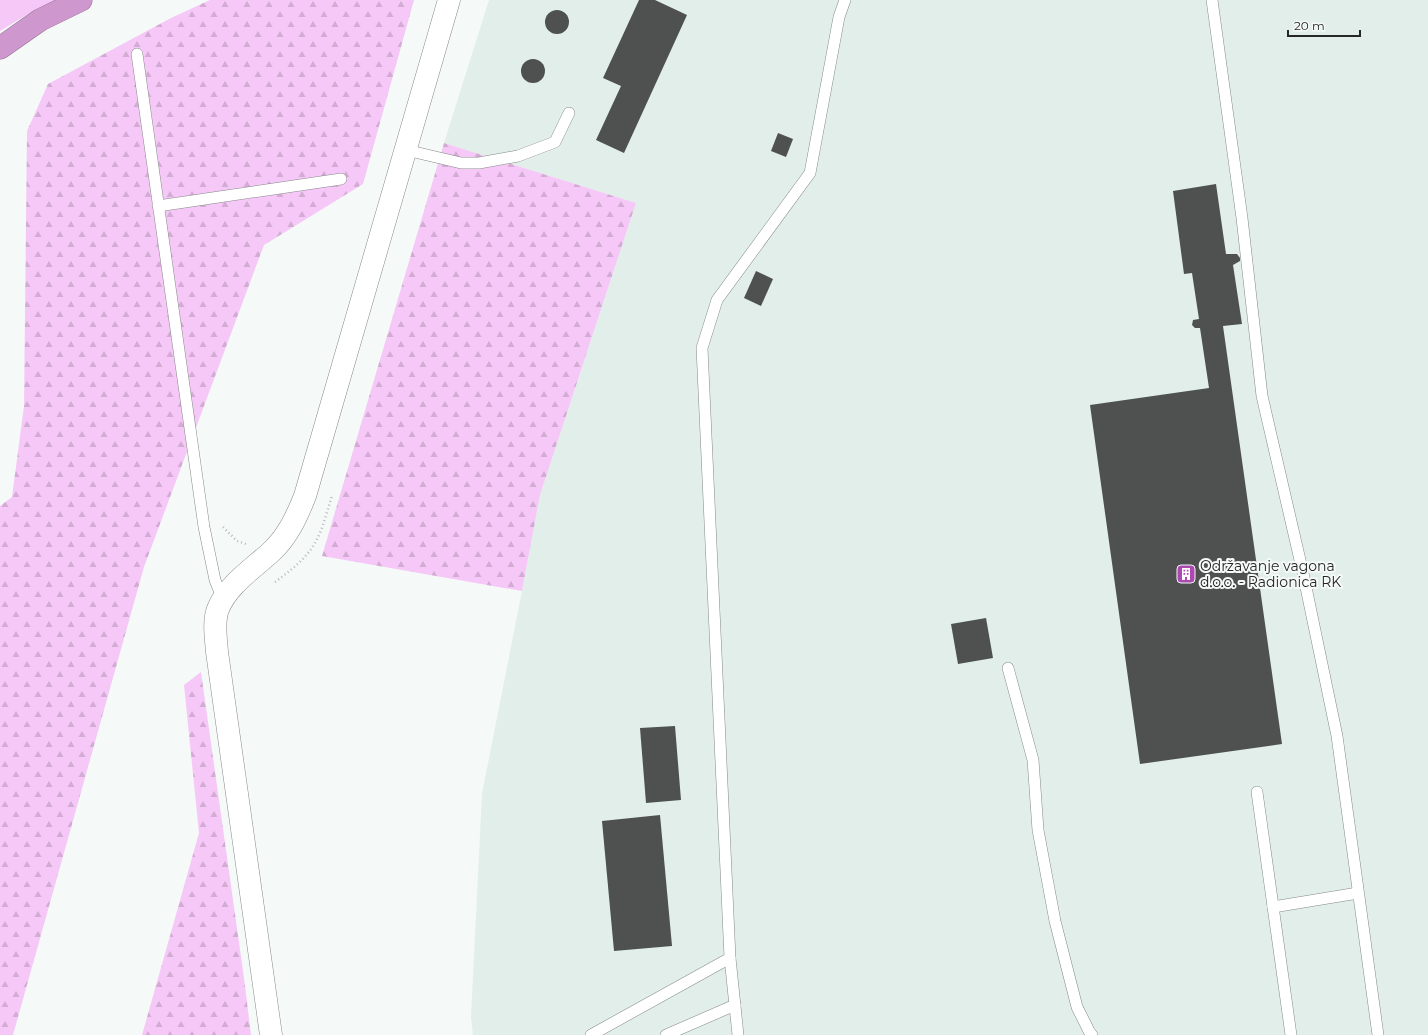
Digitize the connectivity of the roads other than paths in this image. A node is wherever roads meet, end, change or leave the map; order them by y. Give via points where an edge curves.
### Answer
1 (81, 0) edge
2 (449, 0) edge
3 (845, 0) edge
4 (1212, 0) edge
5 (0, 48) edge
6 (137, 54) dead end
7 (570, 113) dead end
8 (406, 150) junction
9 (341, 179) dead end
10 (158, 206) junction
11 (222, 600) junction
12 (1008, 668) dead end
13 (1257, 792) dead end
14 (1358, 892) junction
15 (1273, 907) junction
16 (730, 958) junction
17 (735, 1005) junction
18 (271, 1035) edge
19 (591, 1035) edge
20 (666, 1035) edge
21 (738, 1035) edge
22 (1092, 1035) edge
23 (1291, 1035) edge
24 (1378, 1035) edge

1 - 5 highway via 40,20
2 - 8 street
3 - 16 lane via 839,17 810,173 717,300 702,348
4 - 14 lane via 1242,218 1262,396 1337,736
6 - 10 lane
7 - 8 lane via 555,142 518,156 479,163 461,163
8 - 11 street via 299,512 284,538 243,576
9 - 10 lane
10 - 11 lane via 204,527 215,580
11 - 18 street via 215,623 217,652
12 - 22 lane via 1033,760 1038,830 1055,921 1077,1006
13 - 15 lane
14 - 15 lane
14 - 24 lane
15 - 23 lane
16 - 17 lane
16 - 19 lane
17 - 20 lane
17 - 21 lane

